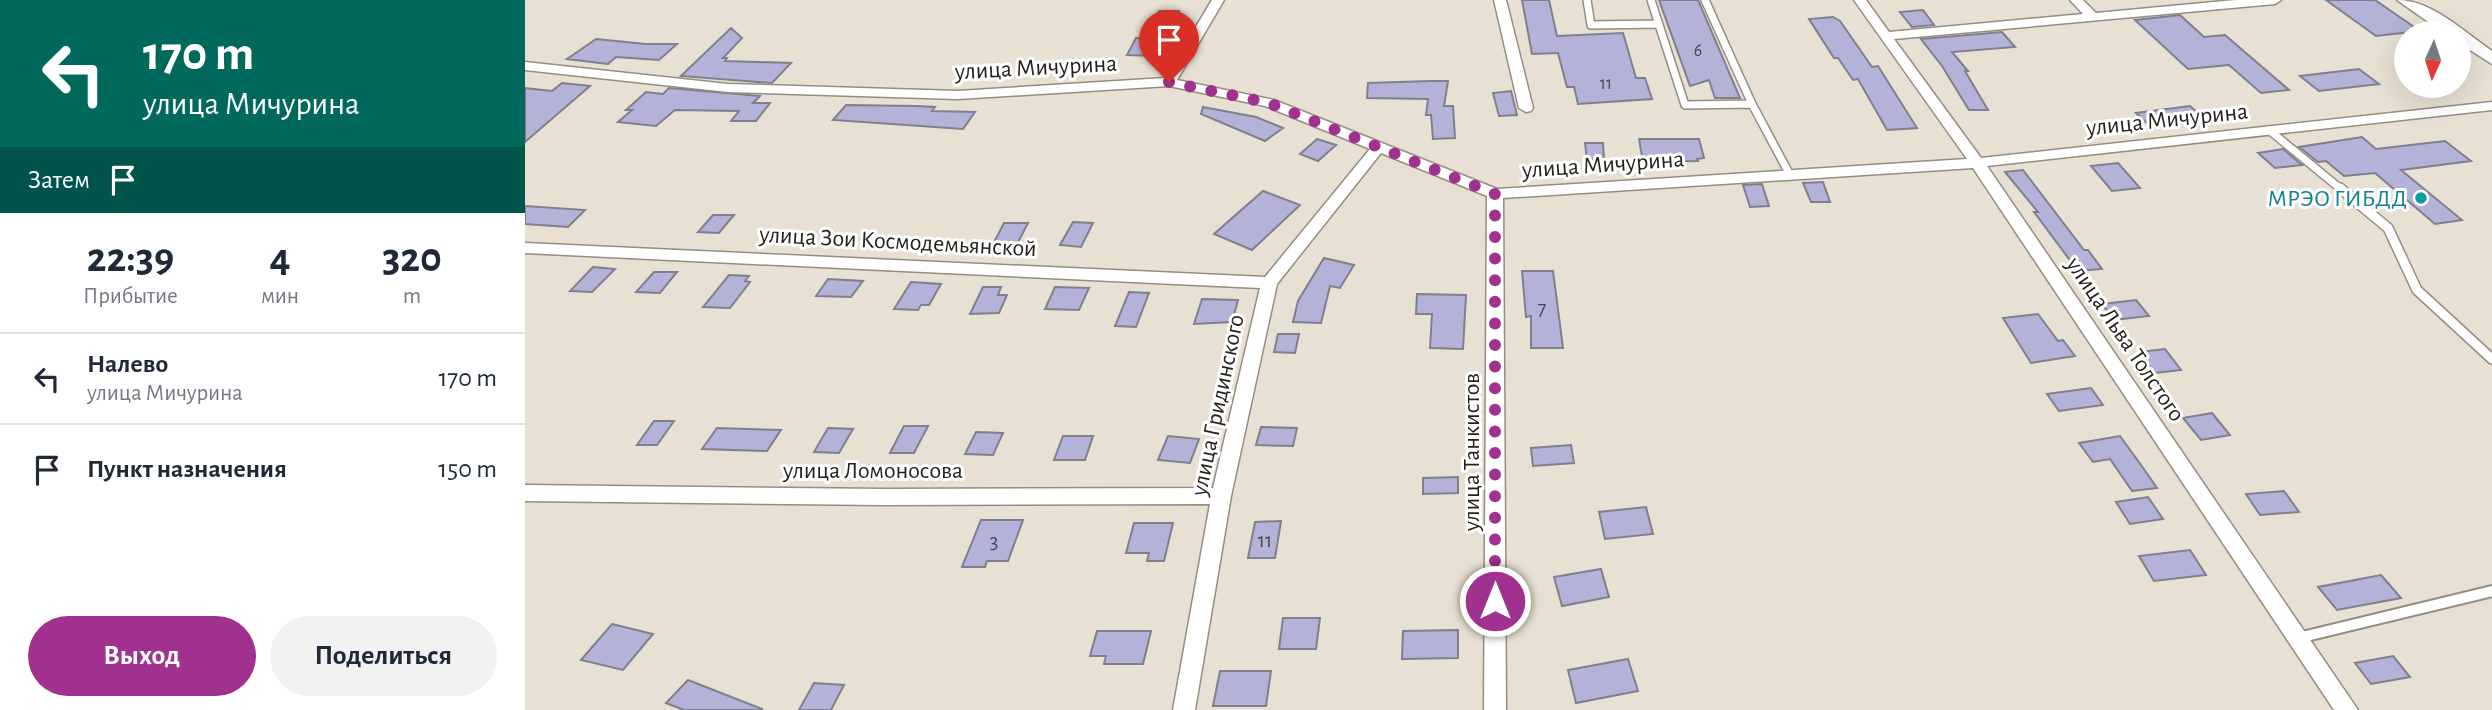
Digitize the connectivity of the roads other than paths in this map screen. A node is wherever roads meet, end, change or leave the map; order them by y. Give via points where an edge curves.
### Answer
1 (1218, 0) edge
2 (1500, 0) edge
3 (1587, 0) edge
4 (1651, 0) edge
5 (1705, 0) edge
6 (1860, 0) edge
7 (2076, 0) edge
8 (2275, 0) edge
9 (2405, 0) edge
10 (2091, 15) junction
11 (2436, 21) edge
12 (1659, 24) junction
13 (1884, 36) junction
14 (2471, 45) edge
15 (2492, 59) edge
16 (525, 66) edge
17 (1169, 82) junction
18 (1752, 104) junction
19 (2492, 106) edge
20 (1526, 108) dead end
21 (2269, 130) junction
22 (1379, 147) junction
23 (1977, 163) junction
24 (1790, 175) junction
25 (1495, 194) junction
26 (525, 248) edge
27 (1269, 283) junction
28 (2492, 359) edge
29 (525, 494) edge
30 (1221, 496) junction
31 (2492, 591) edge
32 (2298, 638) junction
33 (1184, 710) edge
34 (1495, 710) edge
35 (2347, 710) edge

1 - 17 street
2 - 20 street
3 - 12 lane via 1591,25
4 - 12 lane
5 - 18 lane
6 - 13 street, улица Льва Толстого
7 - 10 street
8 - 10 street
9 - 11 street
10 - 13 street
12 - 18 lane via 1685,106
13 - 23 street, улица Льва Толстого
14 - 15 street
16 - 17 street, улица Мичурина via 728,88 931,94
17 - 22 street, улица Мичурина via 1269,103
18 - 24 lane
19 - 21 street, улица Мичурина
21 - 23 street, улица Мичурина
21 - 28 lane via 2388,228 2417,290
22 - 25 street, улица Мичурина
22 - 27 street, улица Гридинского
23 - 24 street, улица Мичурина
23 - 32 street, улица Льва Толстого
24 - 25 street, улица Мичурина
25 - 34 street, улица Танкистов
26 - 27 street, улица Зои Космодемьянской
27 - 30 street, улица Гридинского
29 - 30 street, улица Ломоносова
30 - 33 street, улица Гридинского
31 - 32 lane
32 - 35 street, улица Льва Толстого

